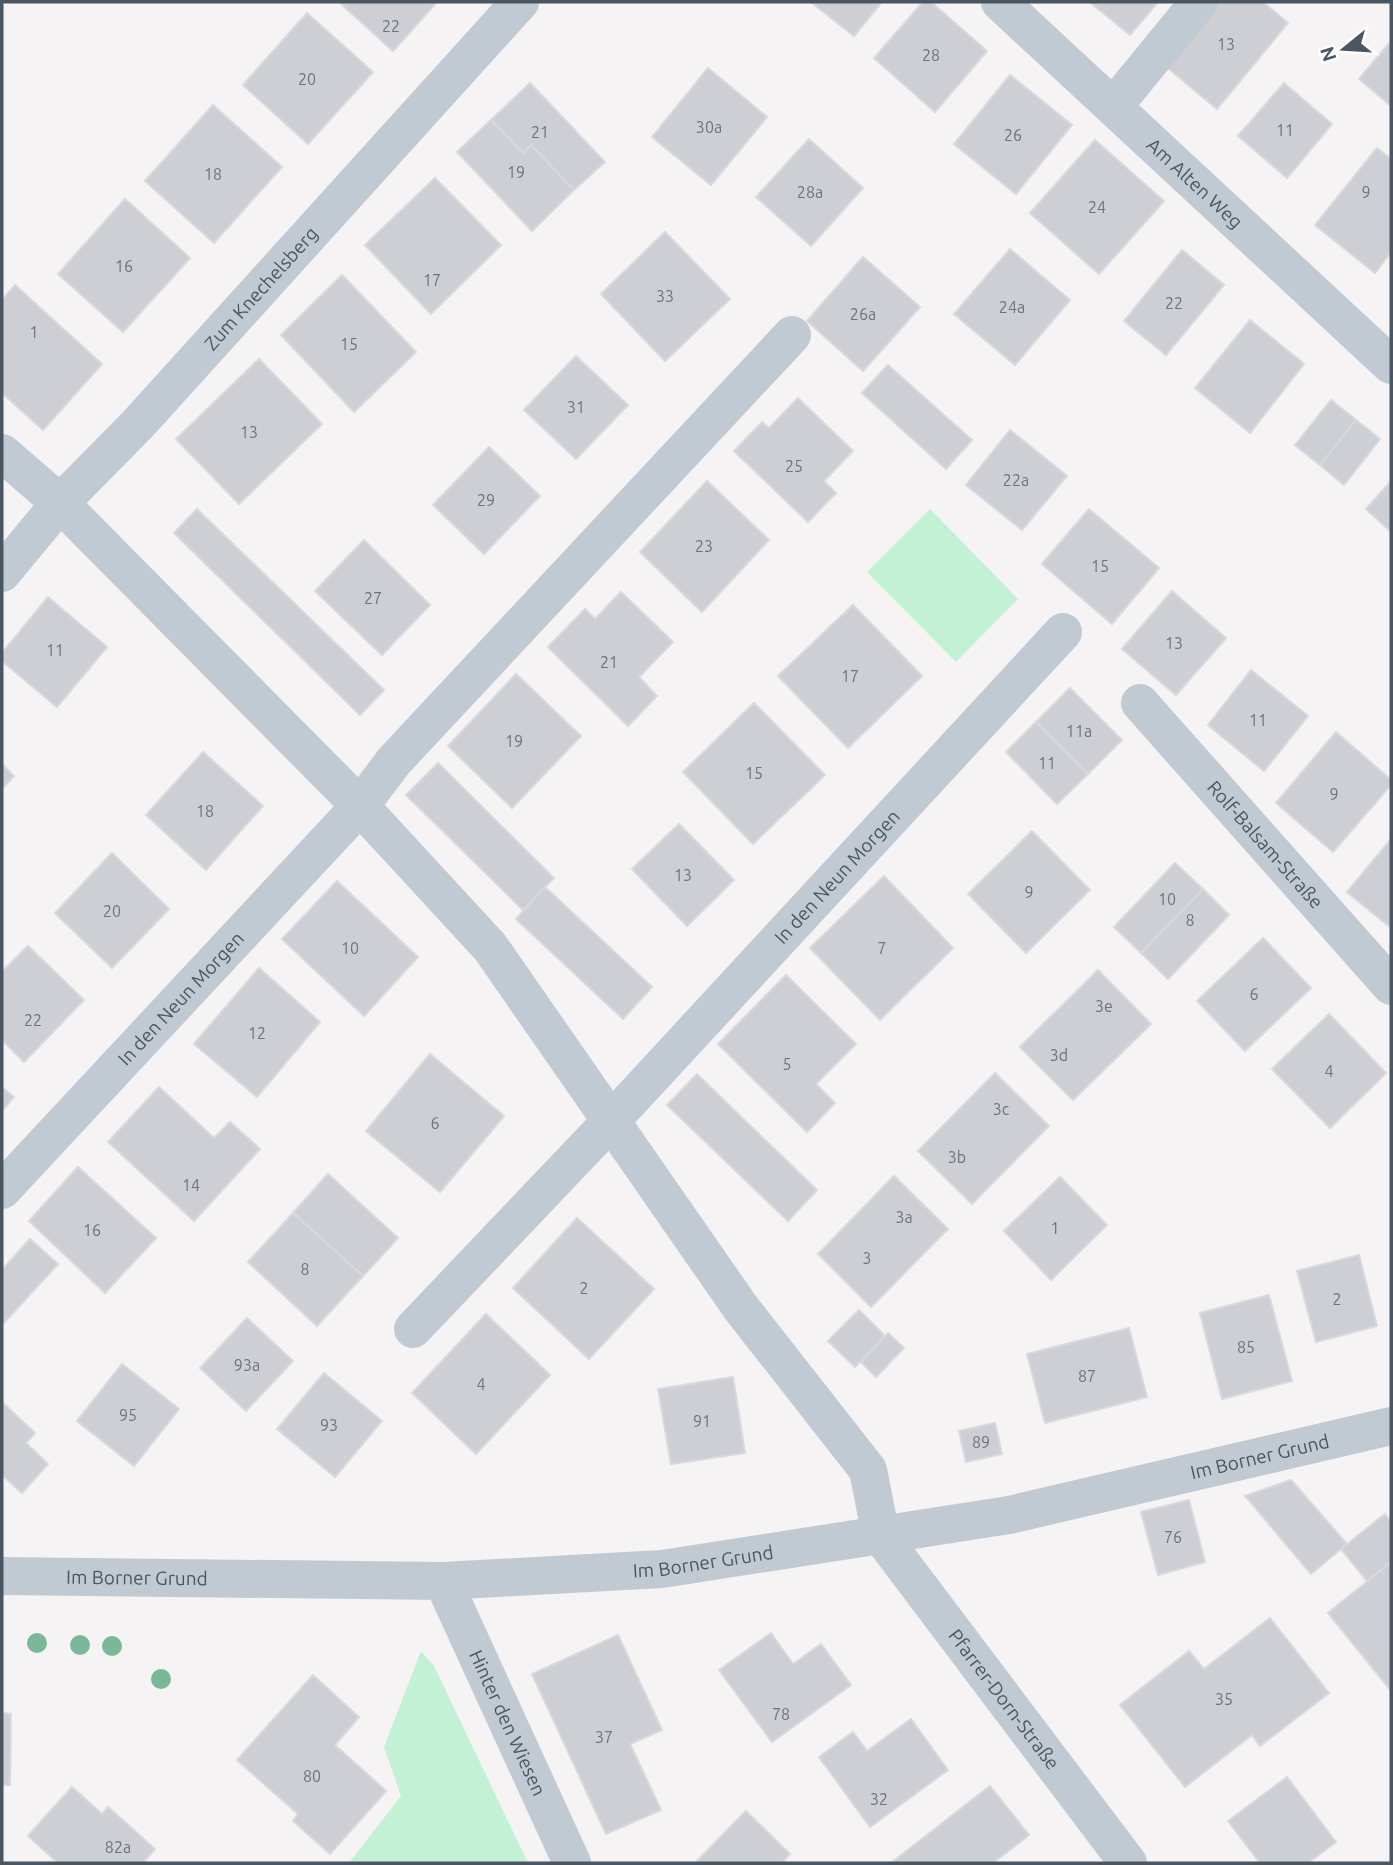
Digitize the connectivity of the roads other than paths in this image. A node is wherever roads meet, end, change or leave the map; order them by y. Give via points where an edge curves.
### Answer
1 (520, 2) edge
2 (1000, 2) edge
3 (1199, 2) edge
4 (1113, 107) junction
5 (792, 335) dead end
6 (1391, 365) edge
7 (2, 453) edge
8 (60, 503) junction
9 (2, 573) edge
10 (1063, 632) dead end
11 (1140, 703) dead end
12 (360, 806) junction
13 (1391, 986) edge
14 (610, 1122) junction
15 (2, 1190) edge
16 (413, 1329) dead end
17 (1391, 1426) edge
18 (880, 1536) junction
19 (2, 1576) edge
20 (443, 1581) junction
21 (572, 1863) edge
22 (1128, 1863) edge

1 - 8 street, Zum Knechelsberg via 138,424
2 - 4 street, Am Alten Weg
3 - 4 street
4 - 6 street, Am Alten Weg
5 - 12 street, In den Neun Morgen via 394,761
7 - 8 street
8 - 9 street, Zum Knechelsberg
8 - 12 street
10 - 14 street, In den Neun Morgen
11 - 13 street, Rolf-Balsam-Straße
12 - 14 street via 490,947
12 - 15 street, In den Neun Morgen
14 - 16 street, In den Neun Morgen
14 - 18 street via 741,1308 868,1470
17 - 18 street, Im Borner Grund via 1009,1516
18 - 20 street, Im Borner Grund via 663,1569
18 - 22 street, Pfarrer-Dorn-Straße
19 - 20 street, Im Borner Grund
20 - 21 street, Hinter den Wiesen

